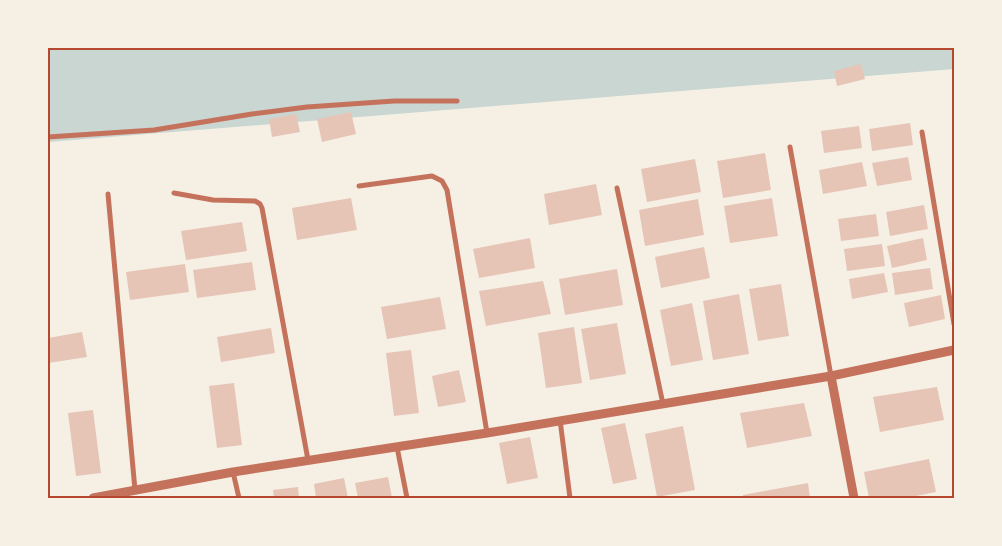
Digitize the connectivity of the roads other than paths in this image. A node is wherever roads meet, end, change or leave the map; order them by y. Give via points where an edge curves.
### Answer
1 (458, 101) dead end
2 (922, 132) dead end
3 (48, 137) edge
4 (790, 146) dead end
5 (359, 186) dead end
6 (617, 188) dead end
7 (174, 193) dead end
8 (108, 194) dead end
9 (954, 324) edge
10 (954, 350) edge
11 (831, 376) junction
12 (663, 404) junction
13 (560, 420) junction
14 (487, 433) junction
15 (396, 447) junction
16 (308, 460) junction
17 (233, 472) junction
18 (135, 490) junction
19 (93, 498) edge
20 (239, 498) edge
21 (407, 498) edge
22 (570, 498) edge
23 (854, 498) edge

1 - 3 street via 394,101 307,108 154,130
2 - 9 street
4 - 11 street
5 - 14 street via 432,176 442,181 447,190
6 - 12 street
7 - 16 street via 260,204
8 - 18 street
10 - 11 street
11 - 12 street
11 - 23 street
12 - 13 street
13 - 14 street
13 - 22 street
14 - 15 street
15 - 16 street
15 - 21 street
16 - 17 street
17 - 18 street
17 - 20 street
18 - 19 street

